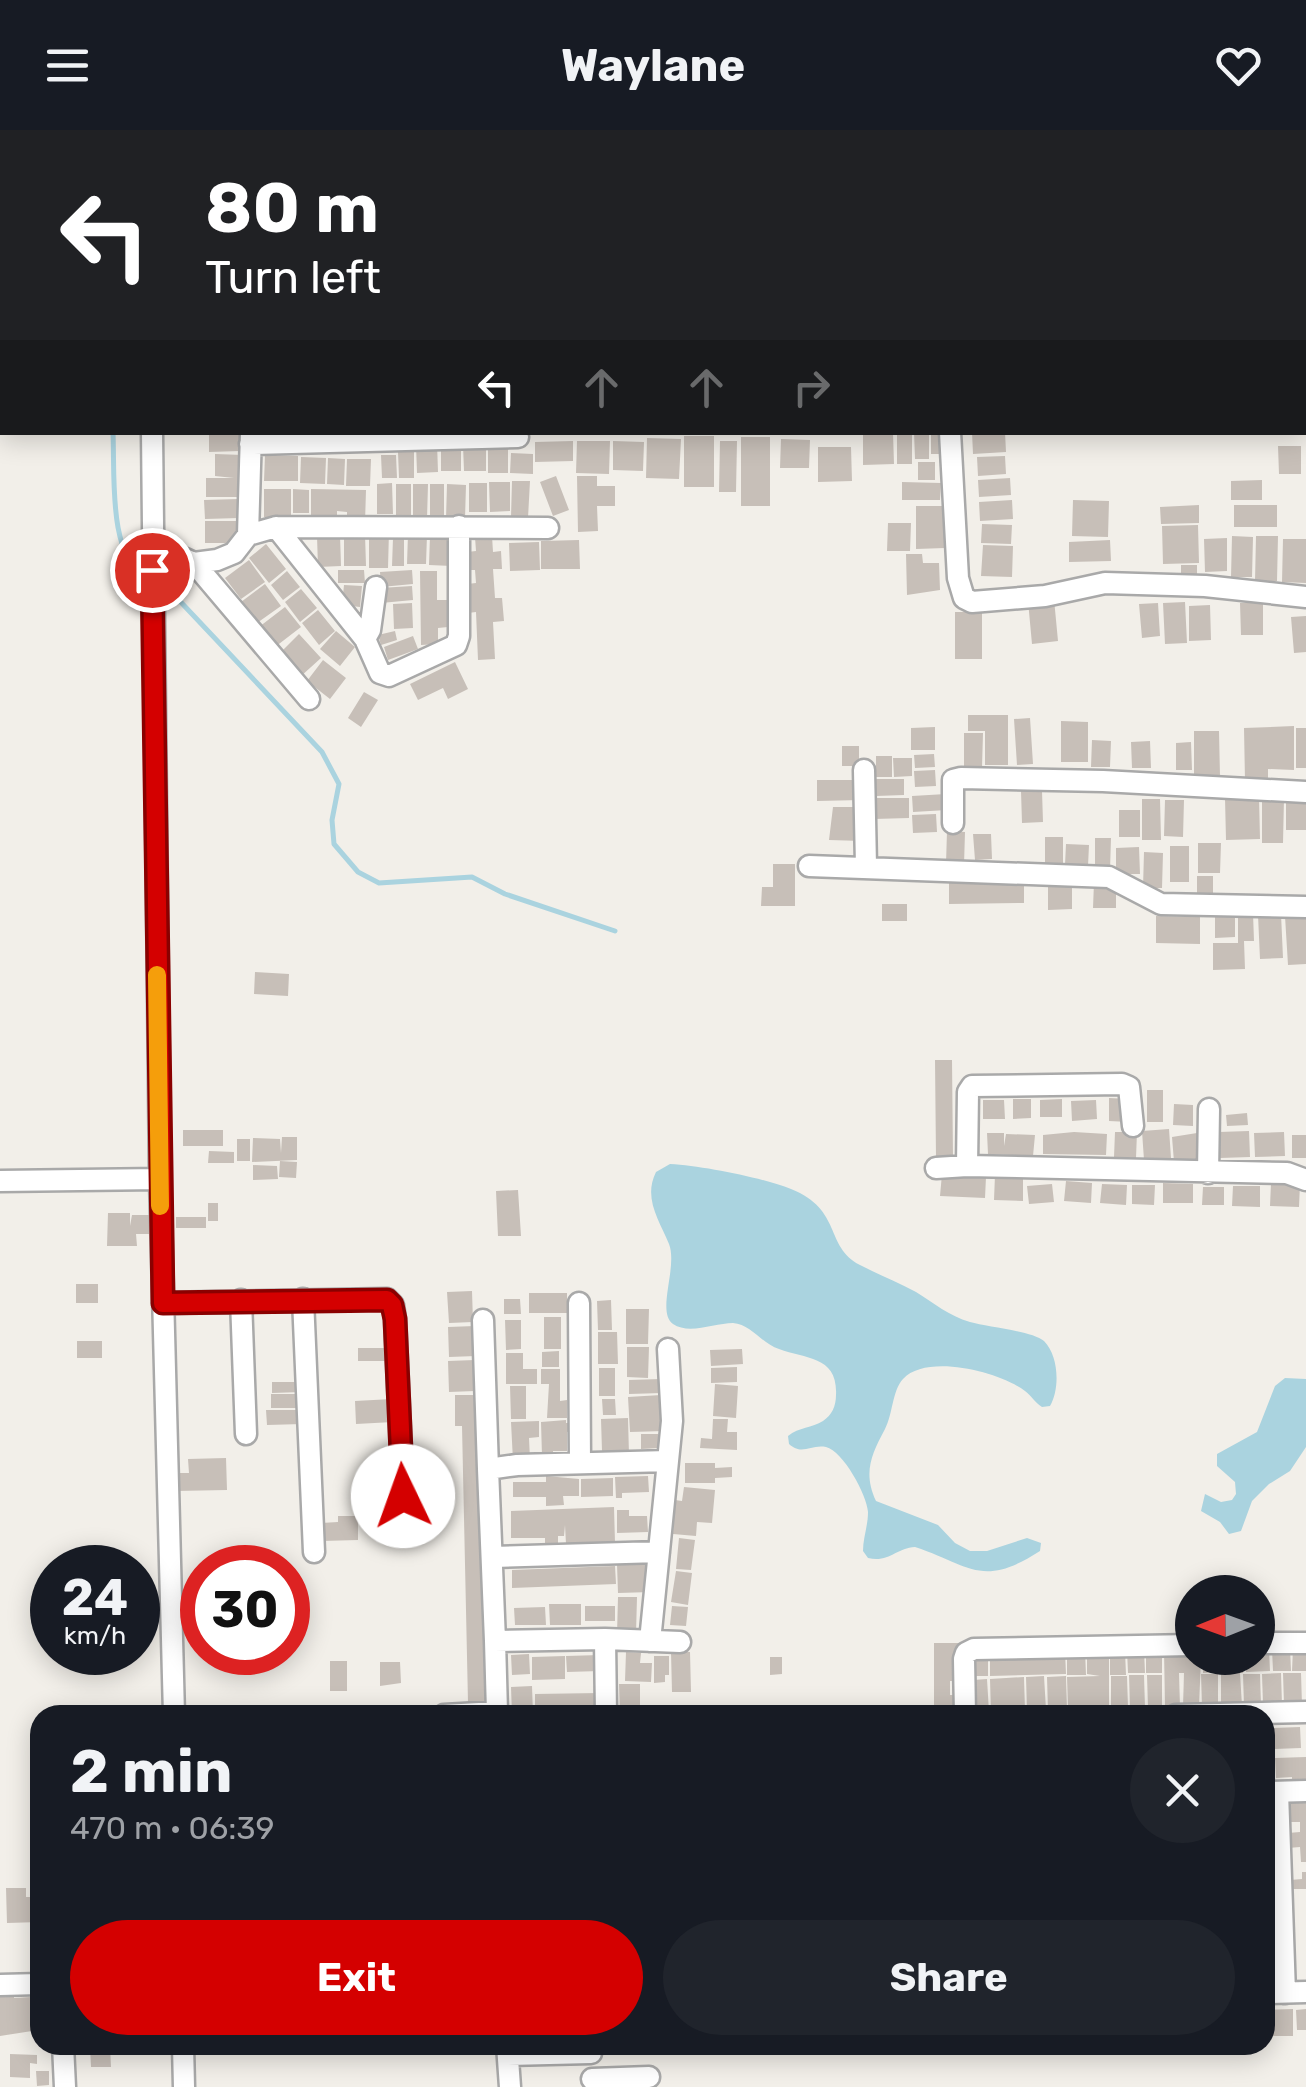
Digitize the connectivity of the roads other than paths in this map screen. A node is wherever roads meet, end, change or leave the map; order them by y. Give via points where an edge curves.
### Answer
1 (152, 435) edge
2 (950, 435) edge
3 (518, 437) dead end
4 (251, 438) edge
5 (459, 526) junction
6 (276, 527) junction
7 (548, 528) dead end
8 (248, 535) junction
9 (152, 544) junction
10 (194, 563) junction
11 (376, 586) dead end
12 (1306, 597) edge
13 (365, 639) junction
14 (309, 700) dead end
15 (864, 770) dead end
16 (1306, 792) edge
17 (952, 823) dead end
18 (809, 866) dead end
19 (866, 866) junction
20 (1306, 908) edge
21 (1209, 1109) dead end
22 (1133, 1126) dead end
23 (968, 1166) junction
24 (936, 1168) dead end
25 (1208, 1173) junction
26 (160, 1179) junction
27 (1306, 1180) edge
28 (0, 1181) edge
29 (302, 1299) junction
30 (241, 1300) junction
31 (163, 1303) junction
32 (579, 1303) dead end
33 (483, 1320) dead end
34 (668, 1349) dead end
35 (246, 1434) dead end
36 (668, 1462) junction
37 (580, 1463) junction
38 (488, 1469) junction
39 (403, 1496) dead end
40 (314, 1552) dead end
41 (659, 1552) junction
42 (493, 1557) junction
43 (605, 1639) junction
44 (495, 1641) junction
45 (650, 1641) junction
46 (680, 1642) dead end
47 (1275, 1643) edge
48 (1306, 1643) edge
49 (1175, 1645) edge
50 (174, 1705) edge
51 (498, 1705) edge
52 (606, 1705) edge
53 (965, 1705) edge
54 (1306, 1712) edge
55 (1275, 1713) edge
56 (1306, 1791) edge
57 (1275, 1792) edge
58 (1275, 1838) edge
59 (30, 1984) edge
60 (0, 1985) edge
61 (1285, 1993) edge
62 (63, 2055) edge
63 (182, 2055) edge
64 (508, 2055) edge
65 (591, 2055) edge
66 (649, 2077) dead end
67 (592, 2083) edge
68 (65, 2087) edge
69 (184, 2087) edge
70 (510, 2087) edge

1 - 9 street
2 - 12 street via 958,578 972,602 1106,583
3 - 4 street
4 - 8 street
5 - 6 street
5 - 7 street
5 - 13 street via 456,645 389,676 380,673
6 - 8 street
6 - 13 street
8 - 10 street via 234,553
9 - 10 street
9 - 26 street
10 - 14 street
11 - 13 street
15 - 19 street
16 - 17 street via 961,778 950,786
18 - 19 street
19 - 20 street via 1109,877 1160,904
21 - 25 street
22 - 23 street via 1132,1092 1122,1084 972,1086
23 - 24 street
23 - 25 street
25 - 27 street via 1286,1173
26 - 28 street
26 - 31 street
29 - 30 street
29 - 39 street via 392,1305
29 - 40 street
30 - 31 street
30 - 35 street
31 - 50 street
32 - 37 street
33 - 38 street
34 - 36 street
36 - 37 street
36 - 41 street
37 - 38 street
38 - 42 street
41 - 42 street
41 - 45 street
42 - 44 street
43 - 44 street
43 - 45 street
43 - 52 street
44 - 51 street
45 - 46 street
47 - 48 street
49 - 53 street via 974,1649 964,1659
54 - 55 street
56 - 57 street
58 - 61 street
59 - 60 street
62 - 68 street
63 - 69 street
64 - 70 street
65 - 67 street
66 - 67 street

